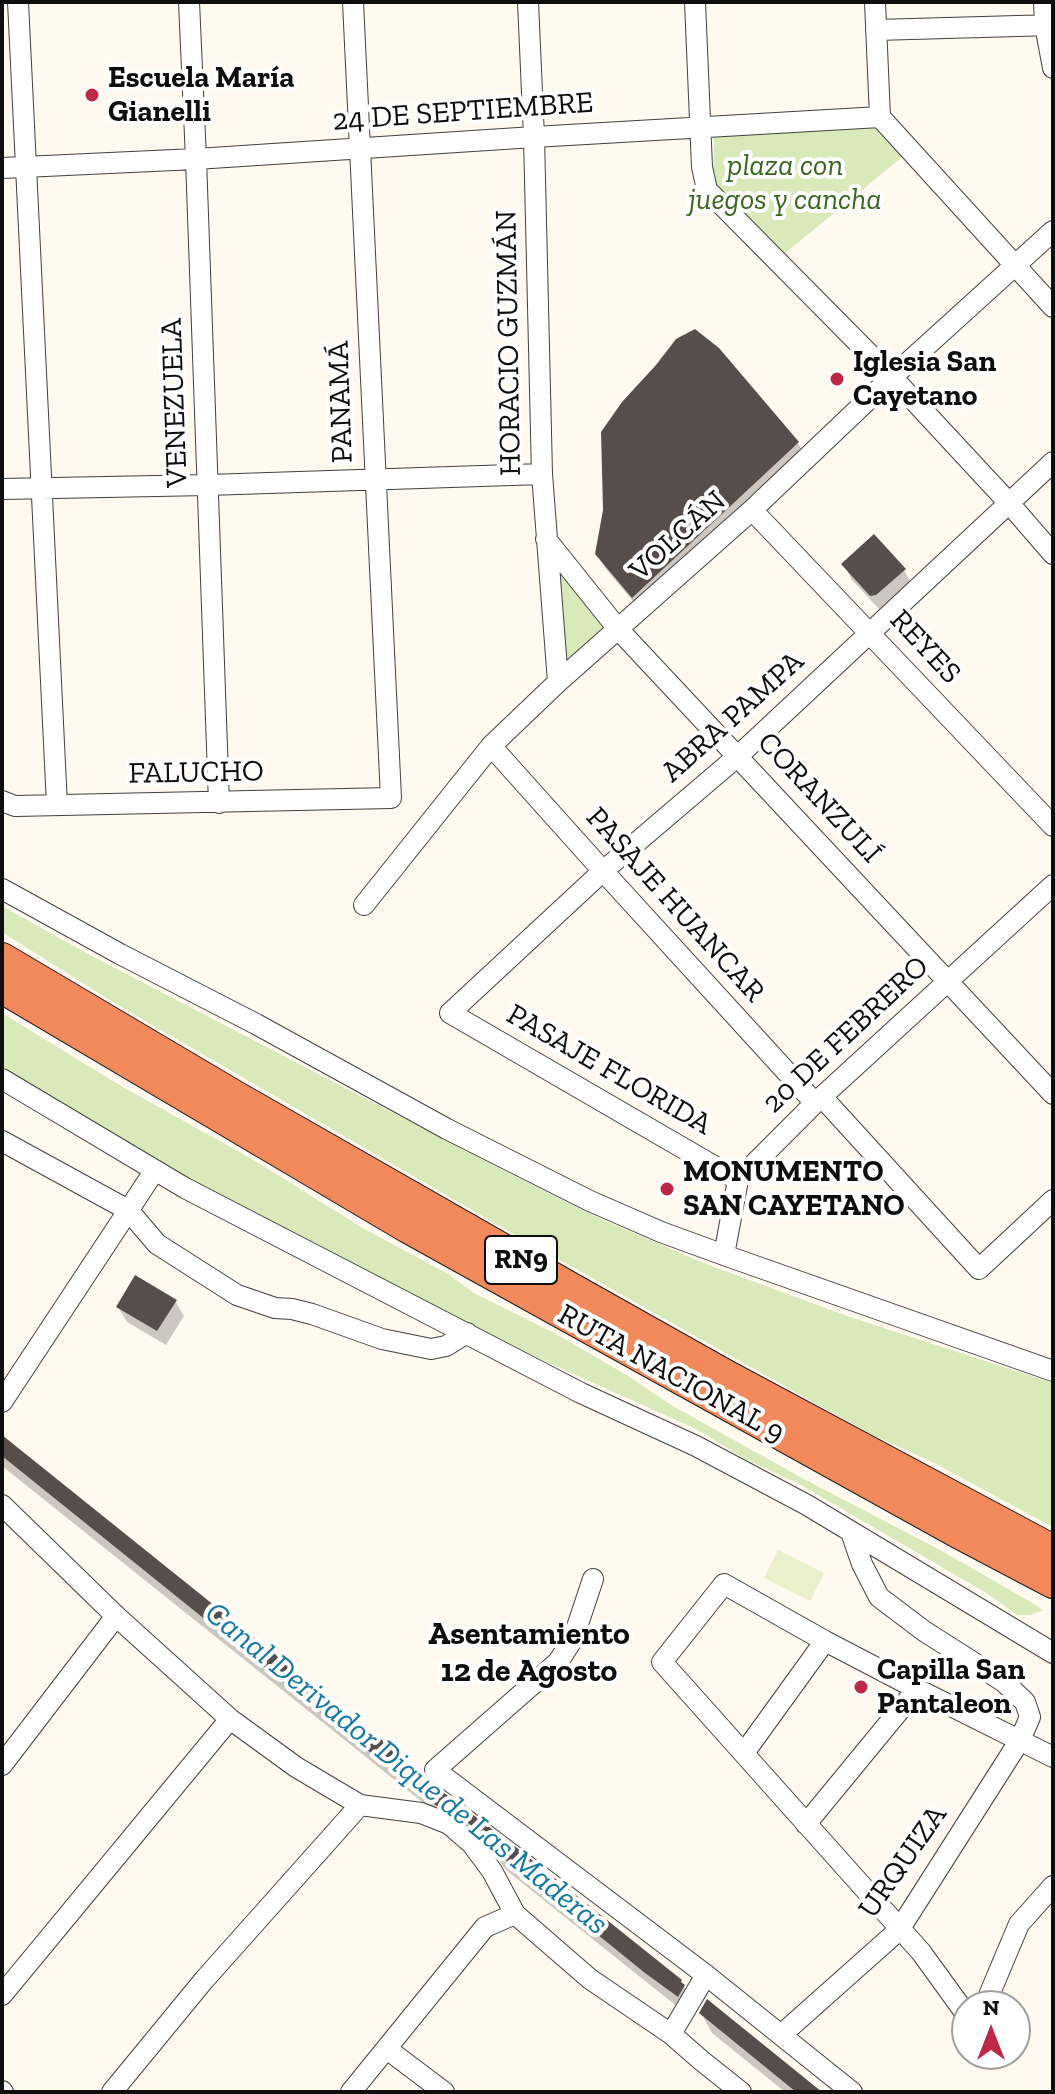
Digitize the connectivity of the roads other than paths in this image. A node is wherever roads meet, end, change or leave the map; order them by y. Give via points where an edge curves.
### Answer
1 (18, 2) edge
2 (189, 2) edge
3 (353, 2) edge
4 (528, 2) edge
5 (695, 2) edge
6 (875, 2) edge
7 (1044, 2) edge
8 (1049, 25) edge
9 (876, 30) junction
10 (1052, 67) edge
11 (880, 117) junction
12 (700, 128) junction
13 (534, 137) junction
14 (361, 149) junction
15 (196, 159) junction
16 (27, 167) junction
17 (2, 168) edge
18 (1053, 231) edge
19 (1015, 265) junction
20 (1053, 307) edge
21 (892, 377) junction
22 (1053, 462) edge
23 (542, 474) junction
24 (375, 479) junction
25 (208, 485) junction
26 (41, 488) junction
27 (2, 489) edge
28 (1008, 502) junction
29 (752, 510) junction
30 (546, 539) junction
31 (1053, 554) edge
32 (618, 629) junction
33 (871, 632) junction
34 (558, 682) junction
35 (491, 746) junction
36 (738, 756) junction
37 (391, 798) joint
38 (2, 801) edge
39 (219, 803) junction
40 (57, 805) junction
41 (1053, 826) edge
42 (603, 871) junction
43 (1053, 885) edge
44 (2, 889) edge
45 (364, 905) dead end
46 (2, 958) edge
47 (948, 980) junction
48 (2, 988) edge
49 (450, 1013) joint
50 (2, 1079) edge
51 (1053, 1094) edge
52 (818, 1100) junction
53 (2, 1141) edge
54 (155, 1170) junction
55 (738, 1180) junction
56 (1053, 1200) edge
57 (128, 1210) junction
58 (724, 1255) junction
59 (467, 1333) junction
60 (1053, 1371) edge
61 (5, 1397) edge
62 (5, 1516) edge
63 (851, 1532) junction
64 (1047, 1563) edge
65 (593, 1579) dead end
66 (116, 1616) junction
67 (825, 1641) junction
68 (1053, 1653) edge
69 (917, 1689) junction
70 (230, 1719) junction
71 (1020, 1740) junction
72 (744, 1753) junction
73 (1053, 1757) edge
74 (2, 1765) edge
75 (360, 1805) junction
76 (806, 1824) junction
77 (1053, 1886) edge
78 (515, 1914) junction
79 (899, 1930) junction
80 (988, 1990) edge
81 (696, 1991) junction
82 (951, 1993) edge
83 (2, 1995) edge
84 (671, 2034) junction
85 (781, 2035) junction
86 (387, 2049) junction
87 (112, 2092) edge
88 (351, 2092) edge
89 (444, 2092) edge
90 (741, 2092) edge
91 (852, 2092) edge

1 - 16 street
2 - 15 street, VENEZUELA
3 - 14 street, PANAMÁ
4 - 13 street, HORACIO GUZMÁN
5 - 12 street
6 - 9 street
7 - 8 street
8 - 9 street
8 - 10 street
9 - 11 street
11 - 12 street, 24 DE SEPTIEMBRE
11 - 19 street
12 - 13 street, 24 DE SEPTIEMBRE
12 - 21 street via 707,190
13 - 14 street, 24 DE SEPTIEMBRE
13 - 23 street, HORACIO GUZMÁN
14 - 15 street, 24 DE SEPTIEMBRE
14 - 24 street, PANAMÁ
15 - 16 street, 24 DE SEPTIEMBRE
15 - 25 street, VENEZUELA
16 - 17 street, 24 DE SEPTIEMBRE
16 - 26 street
18 - 19 street, VOLCÁN
19 - 20 street
19 - 21 street, VOLCÁN
21 - 28 street
21 - 29 street, VOLCÁN
22 - 28 street, ABRA PAMPA
23 - 24 street
23 - 30 street, HORACIO GUZMÁN
24 - 25 street
24 - 37 street, PANAMÁ
25 - 26 street
25 - 39 street, VENEZUELA
26 - 27 street
26 - 40 street
28 - 31 street
28 - 33 street, ABRA PAMPA
29 - 32 street, VOLCÁN
29 - 33 street, REYES
30 - 32 street, CORANZULÍ
30 - 34 street, HORACIO GUZMÁN
32 - 34 street, VOLCÁN
32 - 36 street, CORANZULÍ
33 - 36 street, ABRA PAMPA
33 - 41 street, REYES
34 - 35 street, VOLCÁN
35 - 42 street, PASAJE HUANCAR
35 - 45 street, VOLCÁN
36 - 42 street, ABRA PAMPA
36 - 47 street, CORANZULÍ
37 - 39 street, FALUCHO
38 - 40 street, FALUCHO via 15,806
39 - 40 street, FALUCHO
42 - 49 street, ABRA PAMPA
42 - 52 street, PASAJE HUANCAR
43 - 47 street, 20 DE FEBRERO
44 - 58 street via 447,1129 590,1201
46 - 64 highway, RUTA NACIONAL 9 / RN9
47 - 51 street, CORANZULÍ
47 - 52 street, 20 DE FEBRERO
48 - 64 highway, RUTA NACIONAL 9 / RN9 via 408,1228
49 - 55 street, PASAJE FLORIDA
50 - 54 street
52 - 55 street, 20 DE FEBRERO
52 - 56 street, PASAJE HUANCAR via 979,1269
53 - 57 street
54 - 57 street
54 - 59 street
55 - 58 street
57 - 59 street via 157,1244 237,1295 431,1349
57 - 61 street
58 - 60 street
59 - 63 street via 708,1452
62 - 66 street
63 - 68 street
63 - 71 street via 879,1597 1025,1702 1030,1717
65 - 81 street via 573,1639 558,1662 435,1770
66 - 70 street
66 - 74 street
67 - 69 street
67 - 72 street
67 - 72 street via 724,1584 662,1662
69 - 71 street
69 - 76 street
70 - 75 street
70 - 83 street
71 - 73 street
71 - 79 street, URQUIZA
72 - 76 street
75 - 78 street via 421,1813 449,1824 486,1862
75 - 87 street
76 - 79 street
77 - 80 street via 1019,1924
78 - 84 street via 590,1979
78 - 86 street via 485,1927
79 - 82 street
79 - 85 street, URQUIZA
81 - 84 street
81 - 85 street
84 - 90 street
85 - 91 street
86 - 88 street
86 - 89 street

